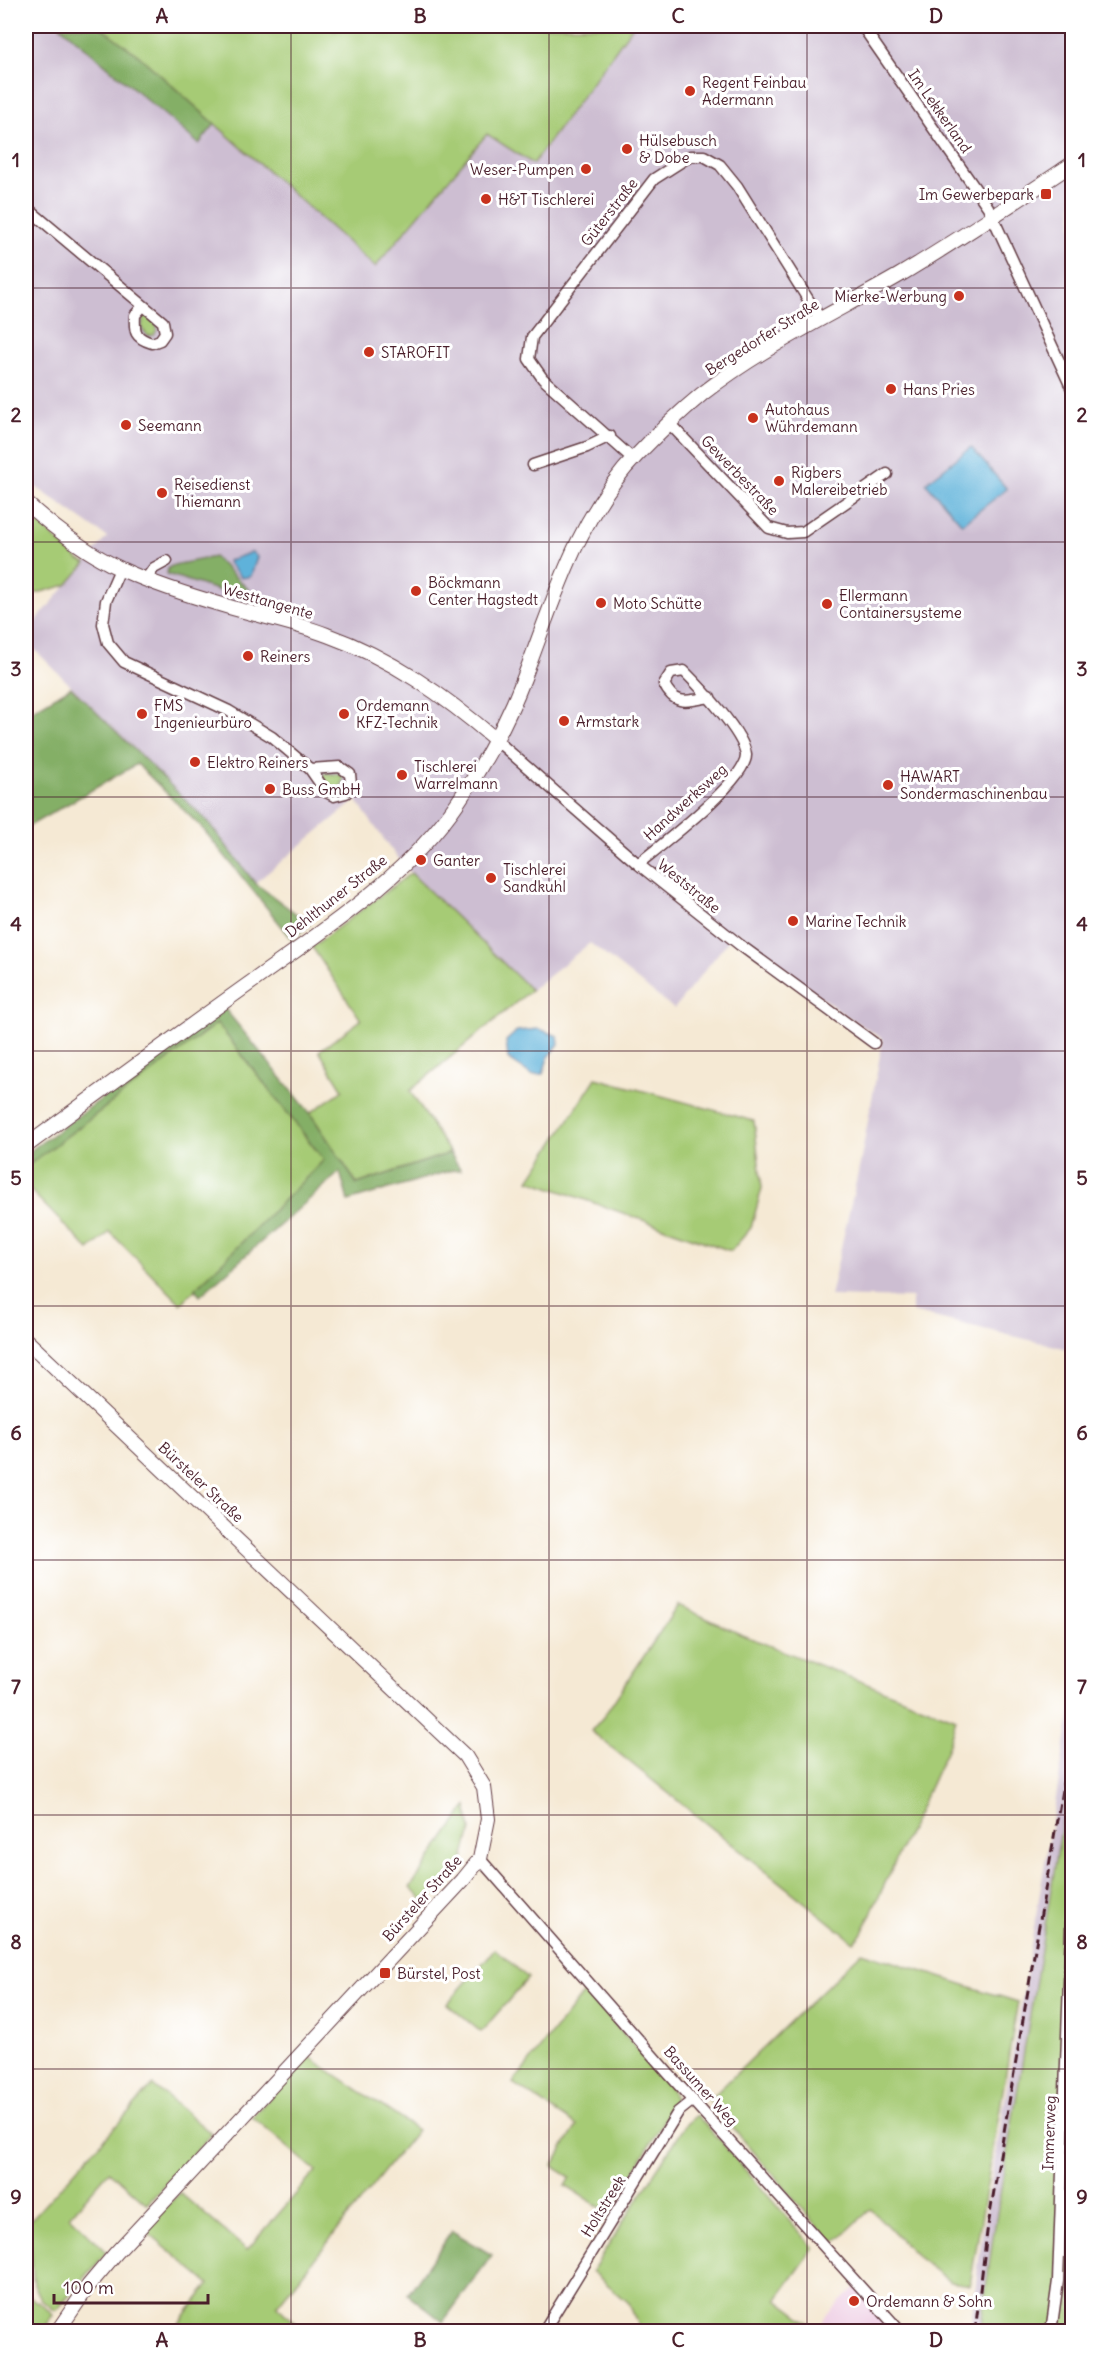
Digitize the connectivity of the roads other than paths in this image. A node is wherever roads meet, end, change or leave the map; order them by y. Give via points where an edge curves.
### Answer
1 (860, 26) edge
2 (1072, 164) edge
3 (26, 207) edge
4 (993, 216) junction
5 (143, 306) dead end
6 (821, 320) junction
7 (1072, 389) edge
8 (669, 423) junction
9 (610, 436) junction
10 (633, 459) junction
11 (533, 465) dead end
12 (887, 474) dead end
13 (26, 503) edge
14 (167, 561) dead end
15 (120, 569) junction
16 (145, 580) junction
17 (710, 697) dead end
18 (496, 740) junction
19 (310, 769) dead end
20 (638, 864) junction
21 (874, 1043) dead end
22 (26, 1146) edge
23 (26, 1340) edge
24 (480, 1859) junction
25 (1072, 1900) edge
26 (693, 2100) junction
27 (57, 2331) edge
28 (543, 2331) edge
29 (901, 2331) edge
30 (1051, 2331) edge

1 - 4 street, Im Lekkerland
2 - 4 street, Bergedorfer Straße
3 - 5 street
4 - 6 street, Bergedorfer Straße
4 - 7 street, Im Lekkerland
6 - 8 street, Bergedorfer Straße via 735,370
6 - 9 street, Güterstraße via 720,165 704,156 690,156 675,164 654,179 532,337 529,359 543,379
8 - 10 street, Bergedorfer Straße
8 - 12 street, Gewerbestraße via 769,528 788,533 803,532
9 - 10 street, Güterstraße
9 - 11 street
10 - 18 street, Dehlthuner Straße via 593,514 565,567
13 - 15 street, Westtangente
14 - 16 street via 154,568
15 - 16 street, Westtangente
15 - 19 street via 106,601 103,624 108,643 124,662 229,711 272,737
16 - 18 street, Westtangente via 326,634 385,660 429,686
17 - 20 street, Handwerksweg via 739,738 746,753 745,766 693,819
18 - 20 street, Weststraße
18 - 22 street, Dehlthuner Straße via 455,806 373,892
20 - 21 street, Weststraße
23 - 24 street, Bürsteler Straße via 465,1756 486,1797 488,1819
24 - 26 street, Bassumer Weg
24 - 27 street, Bürsteler Straße via 116,2253 88,2285
25 - 30 street, Immerweg via 1058,2281
26 - 28 street, Holtstreek via 678,2112
26 - 29 street, Bassumer Weg

